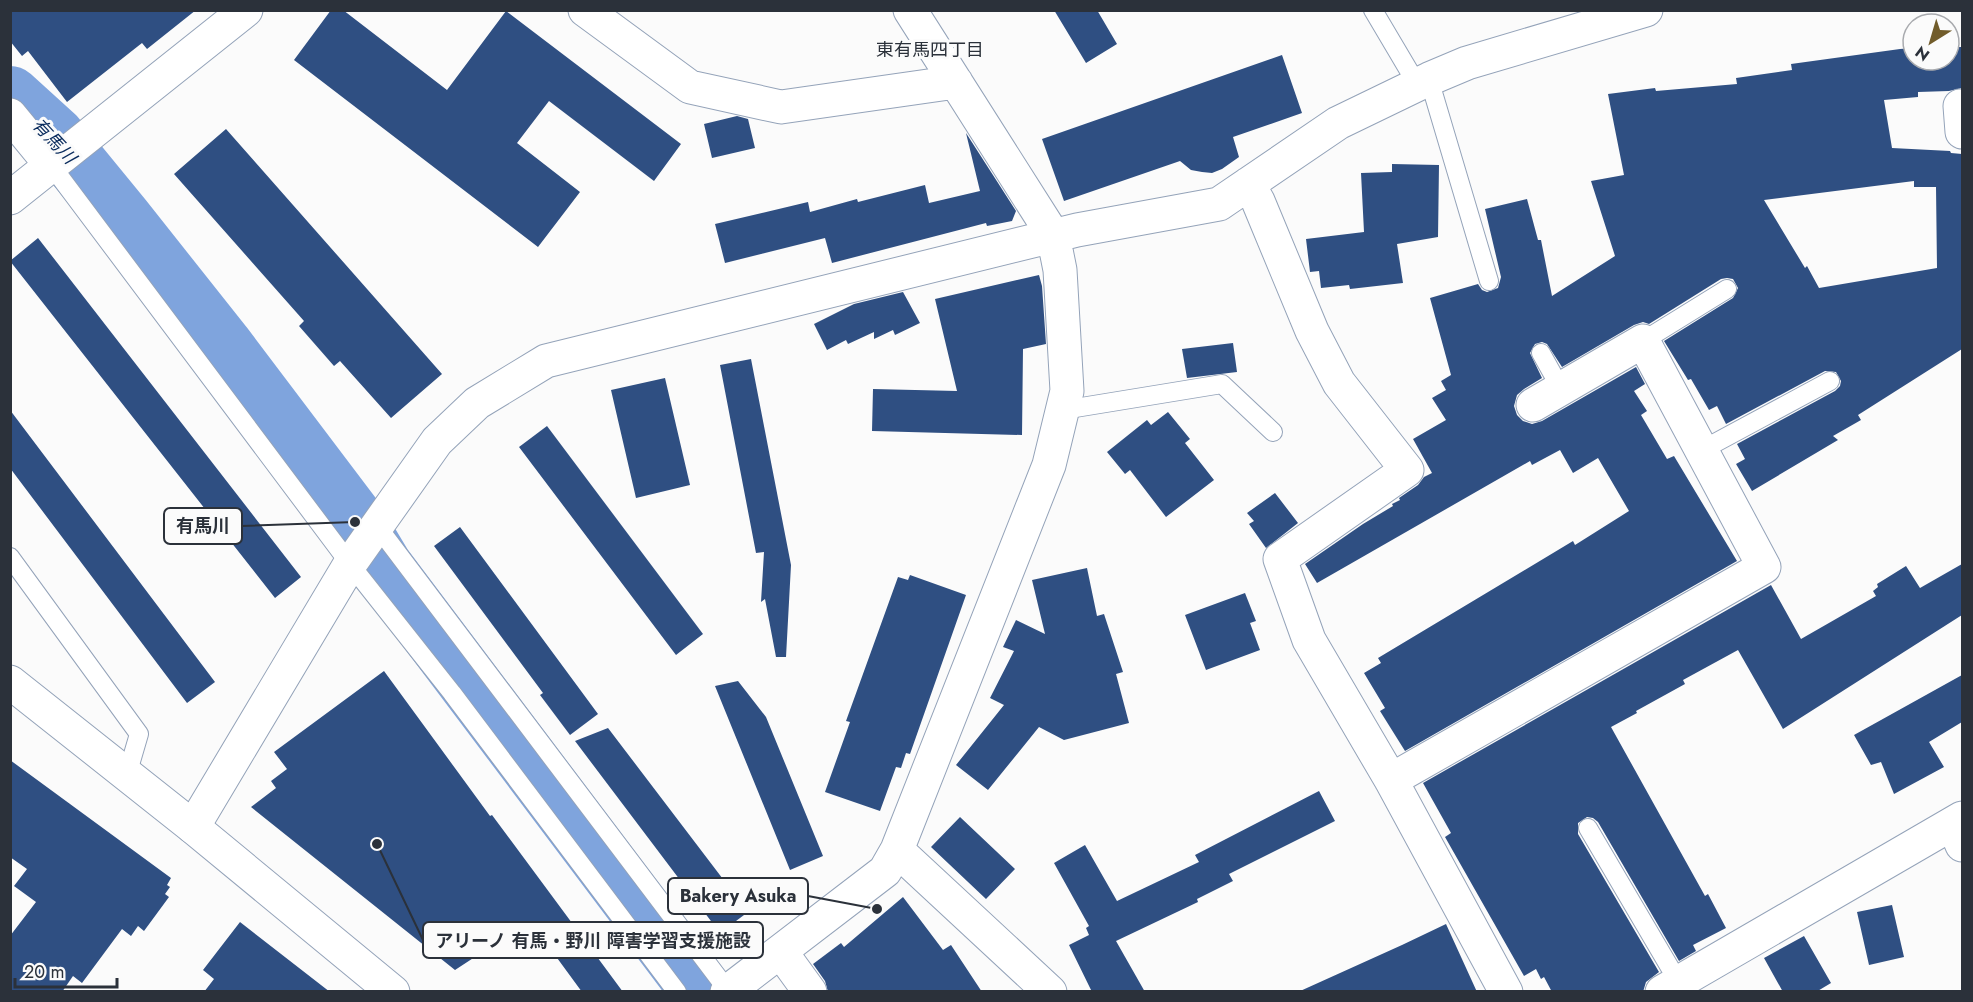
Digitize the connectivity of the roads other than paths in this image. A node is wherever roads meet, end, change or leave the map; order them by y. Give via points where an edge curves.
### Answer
1 (246, 10) edge
2 (585, 10) edge
3 (910, 10) edge
4 (1373, 10) edge
5 (1646, 10) edge
6 (956, 82) junction
7 (1423, 82) junction
8 (10, 115) edge
9 (53, 164) junction
10 (1248, 184) junction
11 (10, 198) edge
12 (1053, 235) junction
13 (1489, 281) dead end
14 (1727, 289) dead end
15 (1643, 341) junction
16 (1541, 353) dead end
17 (1830, 381) dead end
18 (1547, 397) joint
19 (1063, 410) junction
20 (1273, 432) dead end
21 (1702, 450) junction
22 (376, 527) junction
23 (10, 557) edge
24 (351, 563) junction
25 (10, 682) edge
26 (127, 775) junction
27 (1391, 780) junction
28 (193, 826) junction
29 (1588, 828) dead end
30 (1959, 829) edge
31 (897, 850) junction
32 (781, 952) junction
33 (1671, 987) edge
34 (728, 991) edge
35 (393, 992) edge
36 (677, 992) edge
37 (810, 992) edge
38 (1050, 992) edge
39 (1506, 992) edge

1 - 9 street
2 - 6 street via 690,87 781,106
3 - 6 street
4 - 7 lane
5 - 7 street via 1467,63
6 - 12 street
7 - 10 street via 1338,123
7 - 13 lane
8 - 9 street
9 - 11 street
9 - 24 lane
10 - 12 street via 1219,204
10 - 27 street via 1339,383 1407,470 1280,559 1309,640
12 - 19 street via 1060,270 1066,369
12 - 22 street via 546,361 477,403 437,441
14 - 15 lane
15 - 18 street
15 - 21 street
16 - 18 lane
17 - 21 lane
19 - 20 lane via 1222,384
19 - 31 street via 1049,465
21 - 27 street via 1764,567
22 - 24 street
22 - 34 lane
23 - 26 lane via 139,734
24 - 28 street
24 - 36 lane
25 - 26 street
26 - 28 street
27 - 39 street
28 - 35 street
29 - 33 lane
30 - 33 street
31 - 32 street via 885,871
31 - 38 street
32 - 34 street
32 - 37 street

